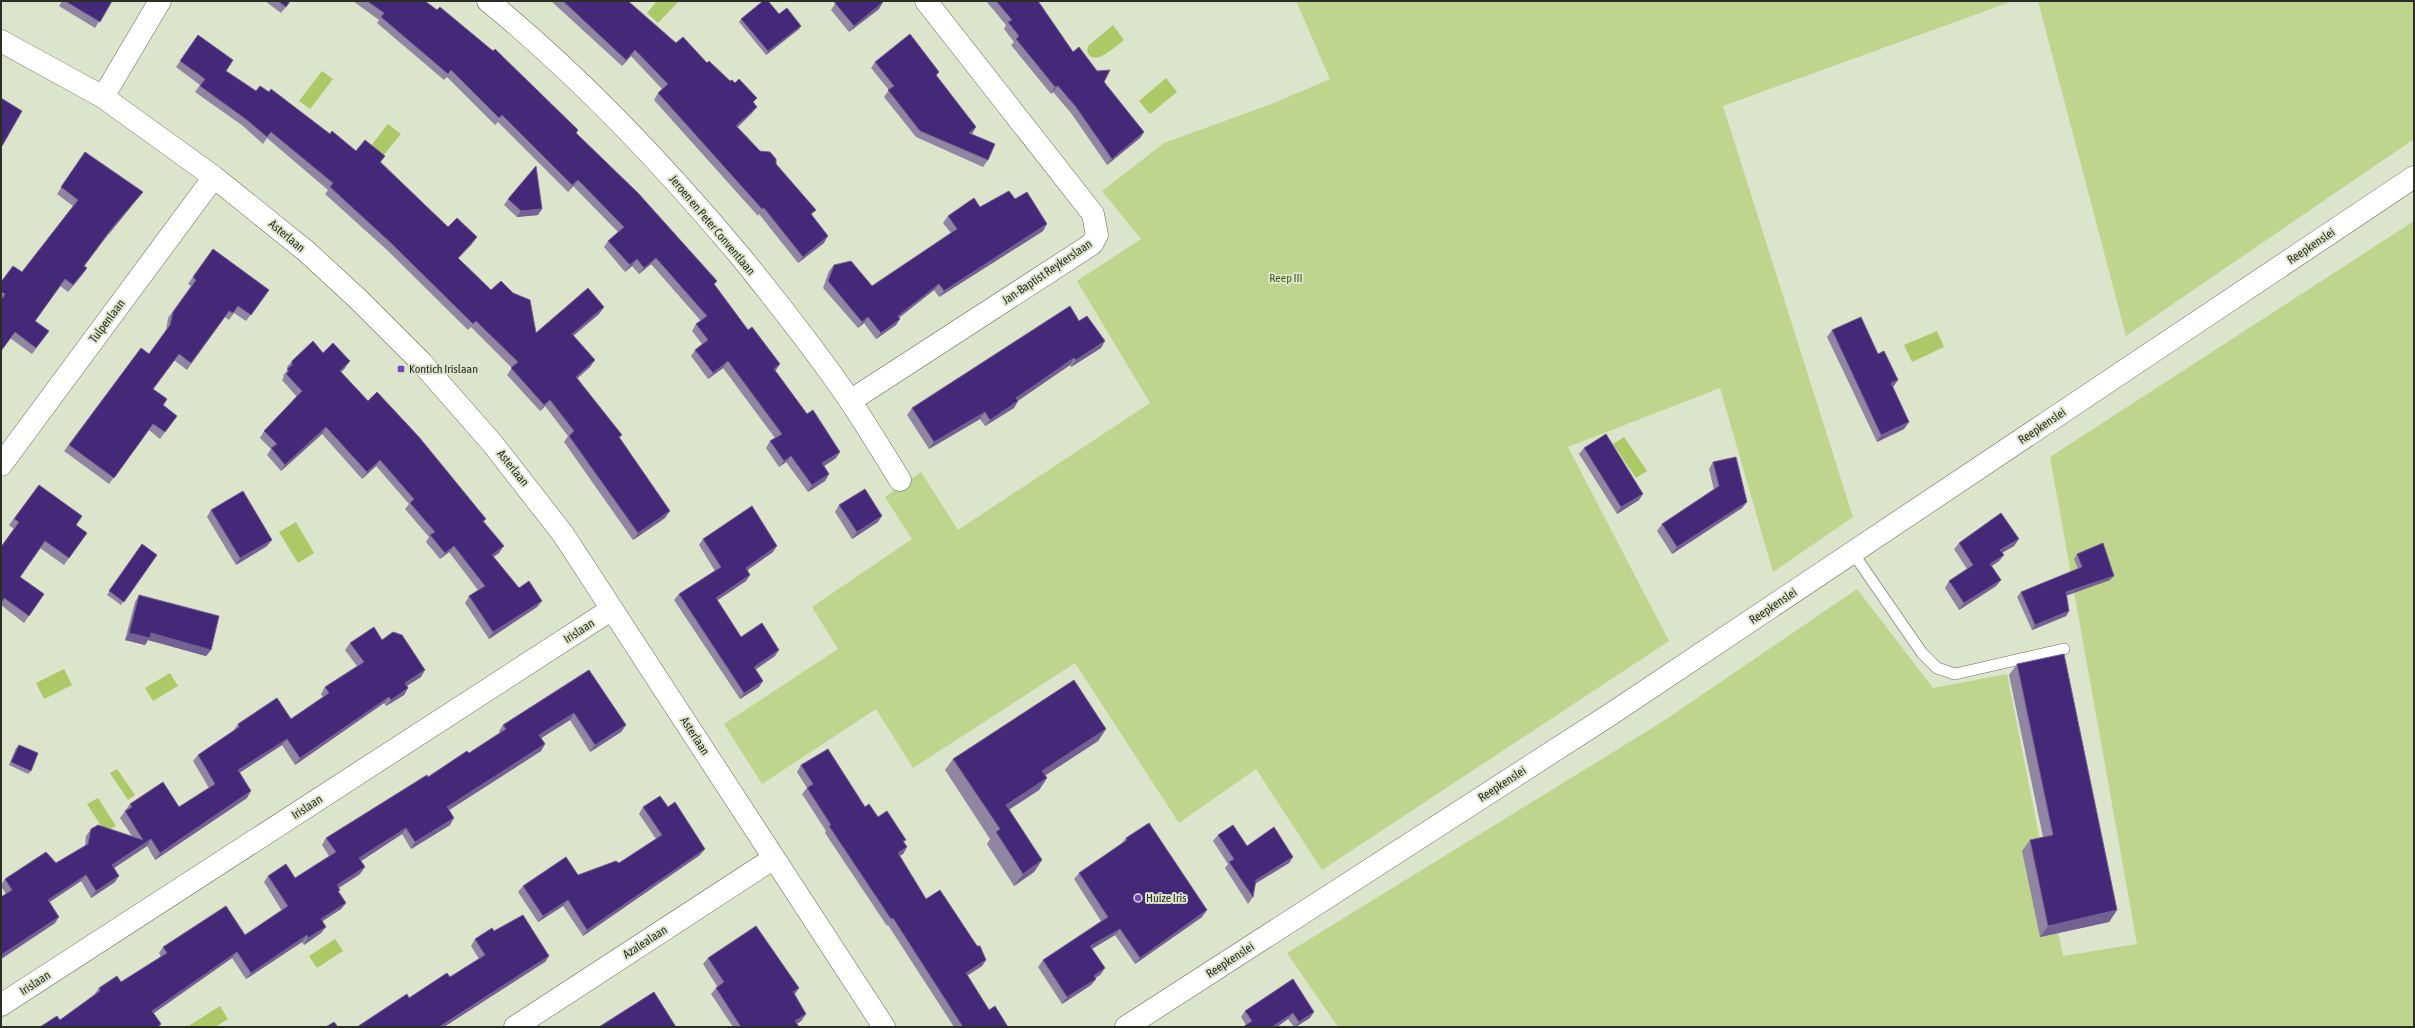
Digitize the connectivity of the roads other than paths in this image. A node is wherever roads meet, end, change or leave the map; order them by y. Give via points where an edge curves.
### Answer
1 (160, 1) edge
2 (488, 1) edge
3 (926, 1) edge
4 (1, 41) edge
5 (103, 97) junction
6 (214, 177) junction
7 (2414, 177) edge
8 (850, 401) junction
9 (1, 465) edge
10 (900, 480) dead end
11 (1853, 553) junction
12 (612, 609) junction
13 (2064, 649) dead end
14 (774, 858) junction
15 (1, 1005) edge
16 (515, 1027) edge
17 (884, 1027) edge
18 (1126, 1027) edge

1 - 5 street
2 - 8 street, Jeroen en Peter Conventlaan via 574,77 689,196 777,301
3 - 8 street, Jan-Baptist Reykerslaan via 1093,214 1097,235 1092,244
4 - 5 street, Asterlaan
5 - 6 street, Asterlaan
6 - 9 street, Tulpenlaan
6 - 12 street, Asterlaan via 306,251 421,362 528,486
7 - 11 street, Reepkenslei
8 - 10 street, Jeroen en Peter Conventlaan
11 - 13 lane via 1922,653 1937,668 1955,674
11 - 18 street, Reepkenslei via 1611,714
12 - 14 street, Asterlaan
12 - 15 street, Irislaan
14 - 16 street, Azalealaan
14 - 17 street, Asterlaan

